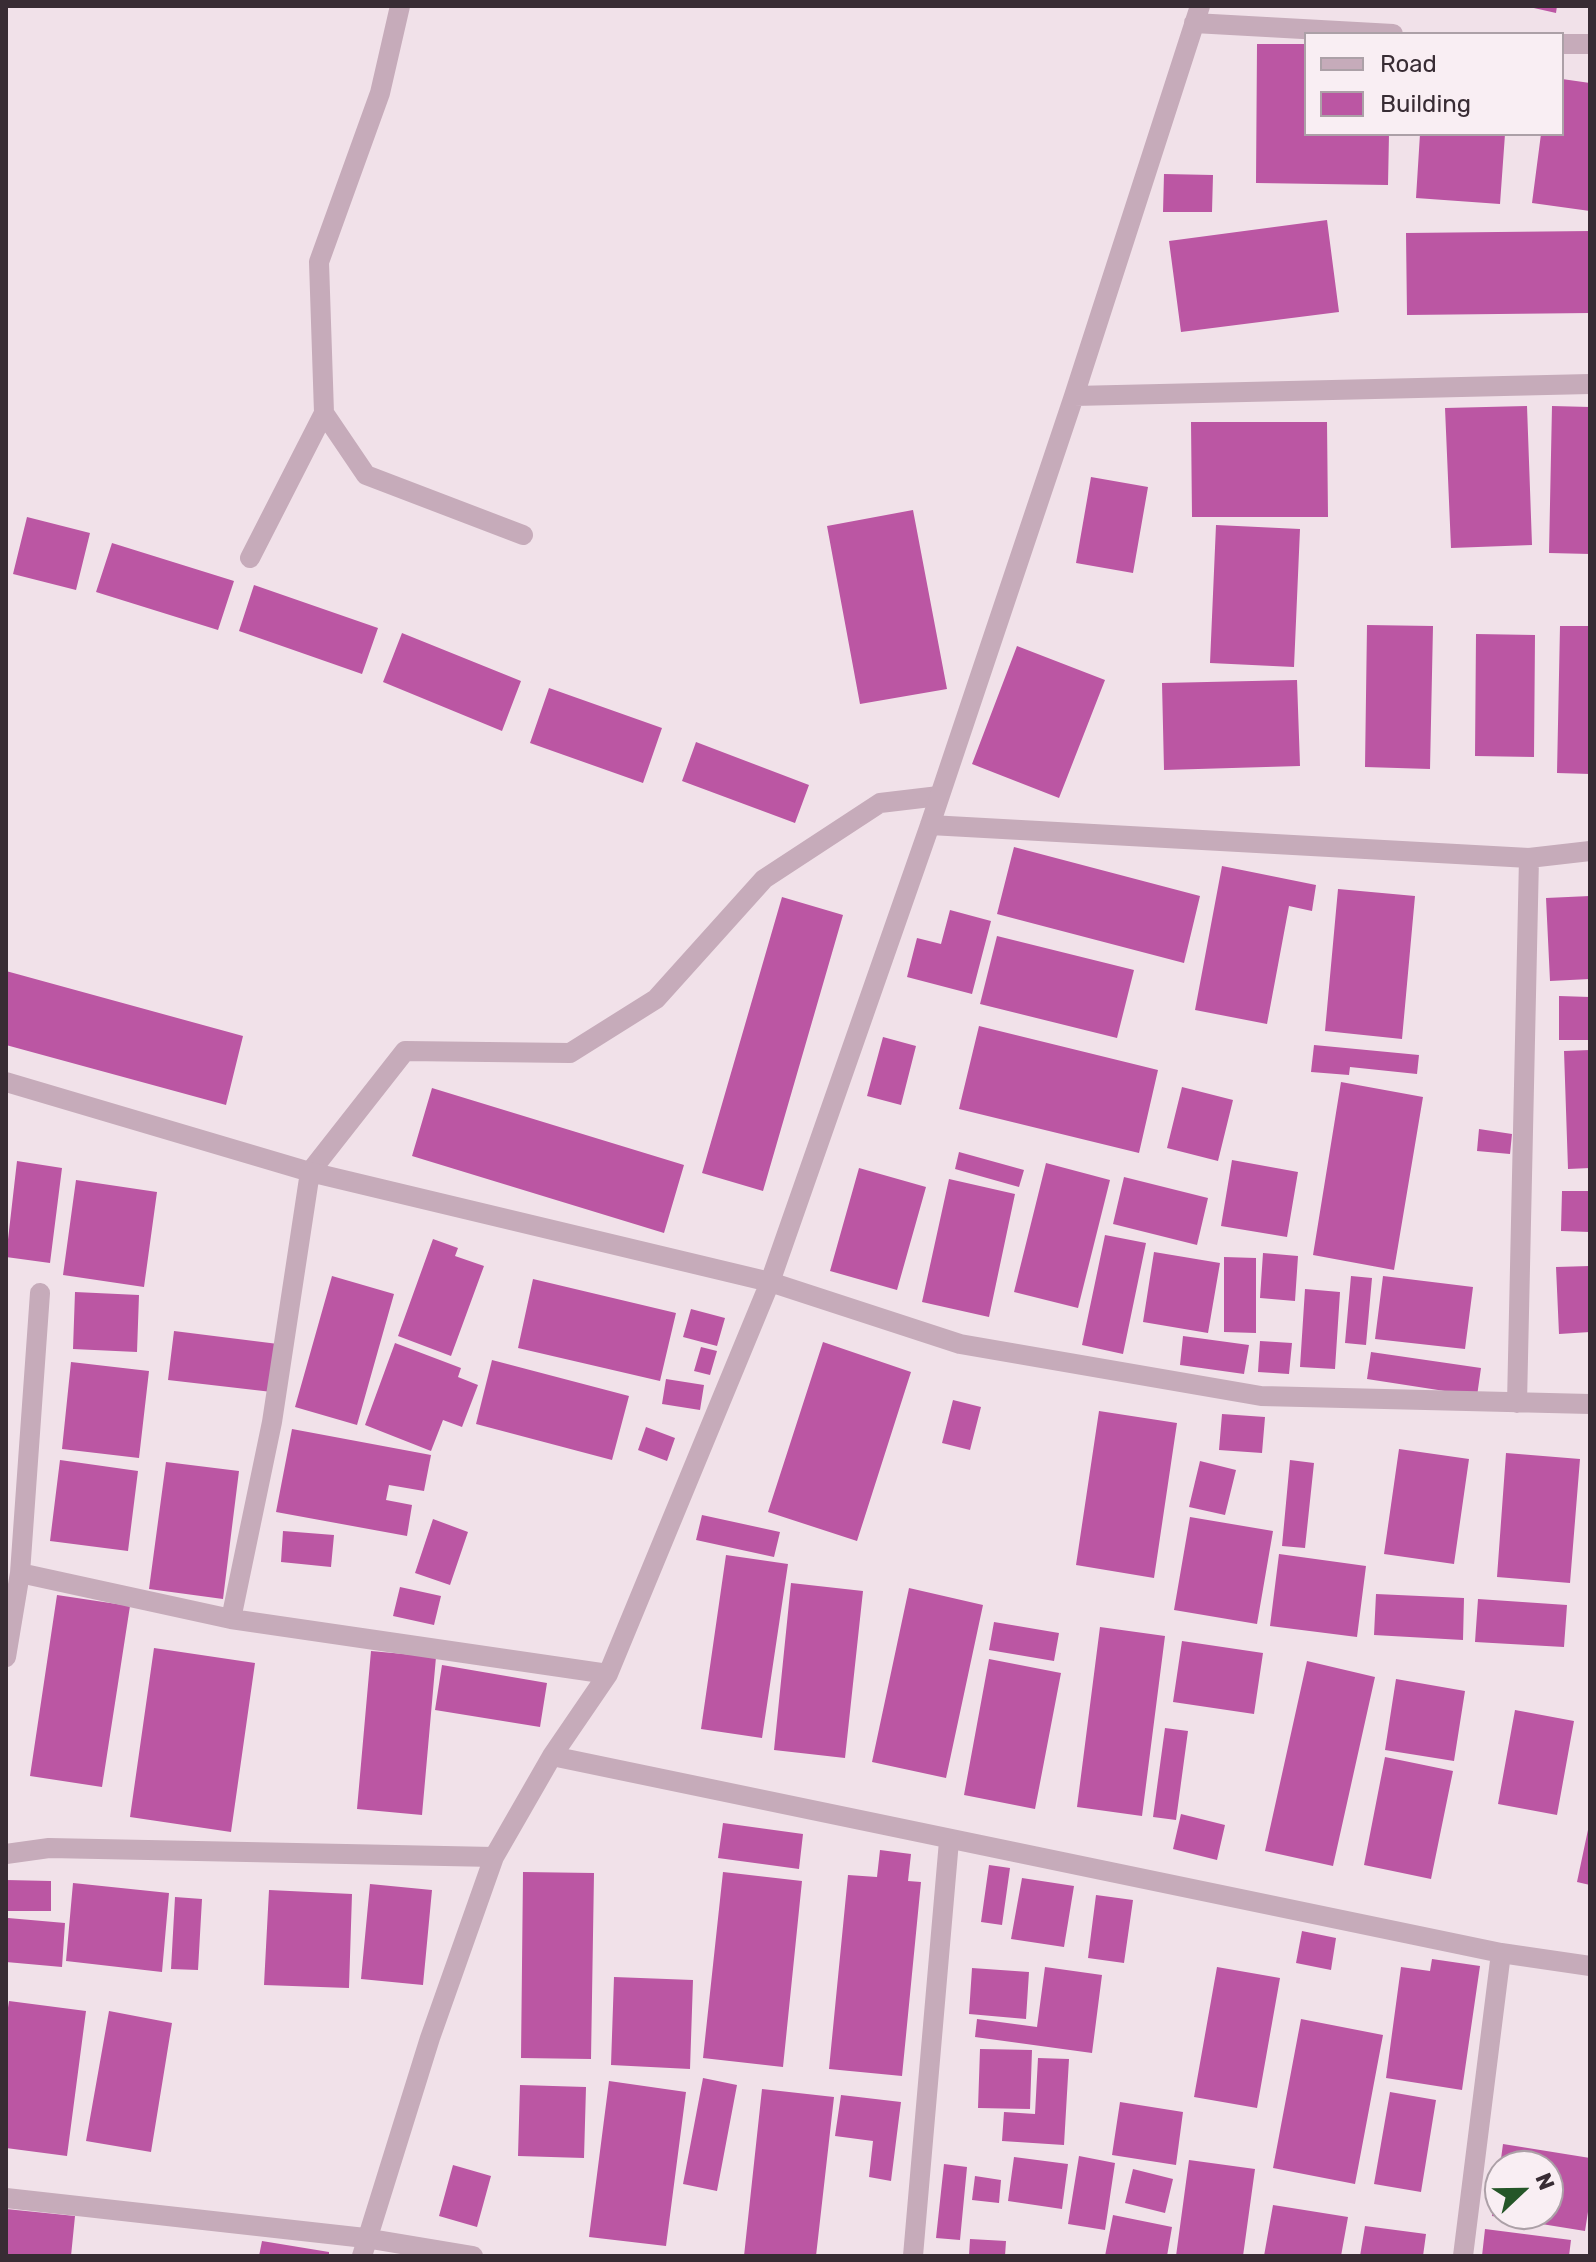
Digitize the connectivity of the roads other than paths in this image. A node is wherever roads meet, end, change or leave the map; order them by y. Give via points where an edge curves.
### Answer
1 (400, 6) edge
2 (1197, 14) edge
3 (1373, 32) edge
4 (1564, 44) edge
5 (1590, 44) edge
6 (1590, 384) edge
7 (1074, 396) junction
8 (324, 413) junction
9 (523, 535) dead end
10 (250, 558) dead end
11 (939, 796) junction
12 (930, 825) junction
13 (1590, 851) edge
14 (1529, 858) junction
15 (6, 1082) edge
16 (310, 1172) junction
17 (770, 1282) junction
18 (40, 1293) dead end
19 (1517, 1403) junction
20 (1590, 1404) edge
21 (20, 1573) junction
22 (231, 1619) junction
23 (6, 1657) edge
24 (608, 1674) junction
25 (552, 1756) junction
26 (949, 1841) junction
27 (6, 1854) edge
28 (494, 1857) junction
29 (1501, 1953) junction
30 (1590, 1966) edge
31 (6, 2198) edge
32 (364, 2247) edge
33 (473, 2256) edge
34 (913, 2256) edge
35 (1463, 2256) edge

1 - 8 street via 380,93 319,262
2 - 3 street
2 - 7 street
4 - 5 street
6 - 7 street
7 - 11 street
8 - 9 street via 366,475
8 - 10 street
11 - 12 street
11 - 16 street via 880,803 764,879 656,999 570,1053 405,1051
12 - 14 street
12 - 17 street
13 - 14 street
14 - 19 street
15 - 16 street
16 - 17 street
16 - 22 street via 272,1422
17 - 19 street via 960,1344 1261,1396
17 - 24 street
18 - 21 street
19 - 20 street
21 - 22 street
21 - 23 street
22 - 24 street
24 - 25 street
25 - 26 street
25 - 28 street
26 - 29 street
26 - 34 street
27 - 28 street via 49,1848
28 - 32 street
29 - 30 street
29 - 35 street
31 - 32 street
32 - 33 street

